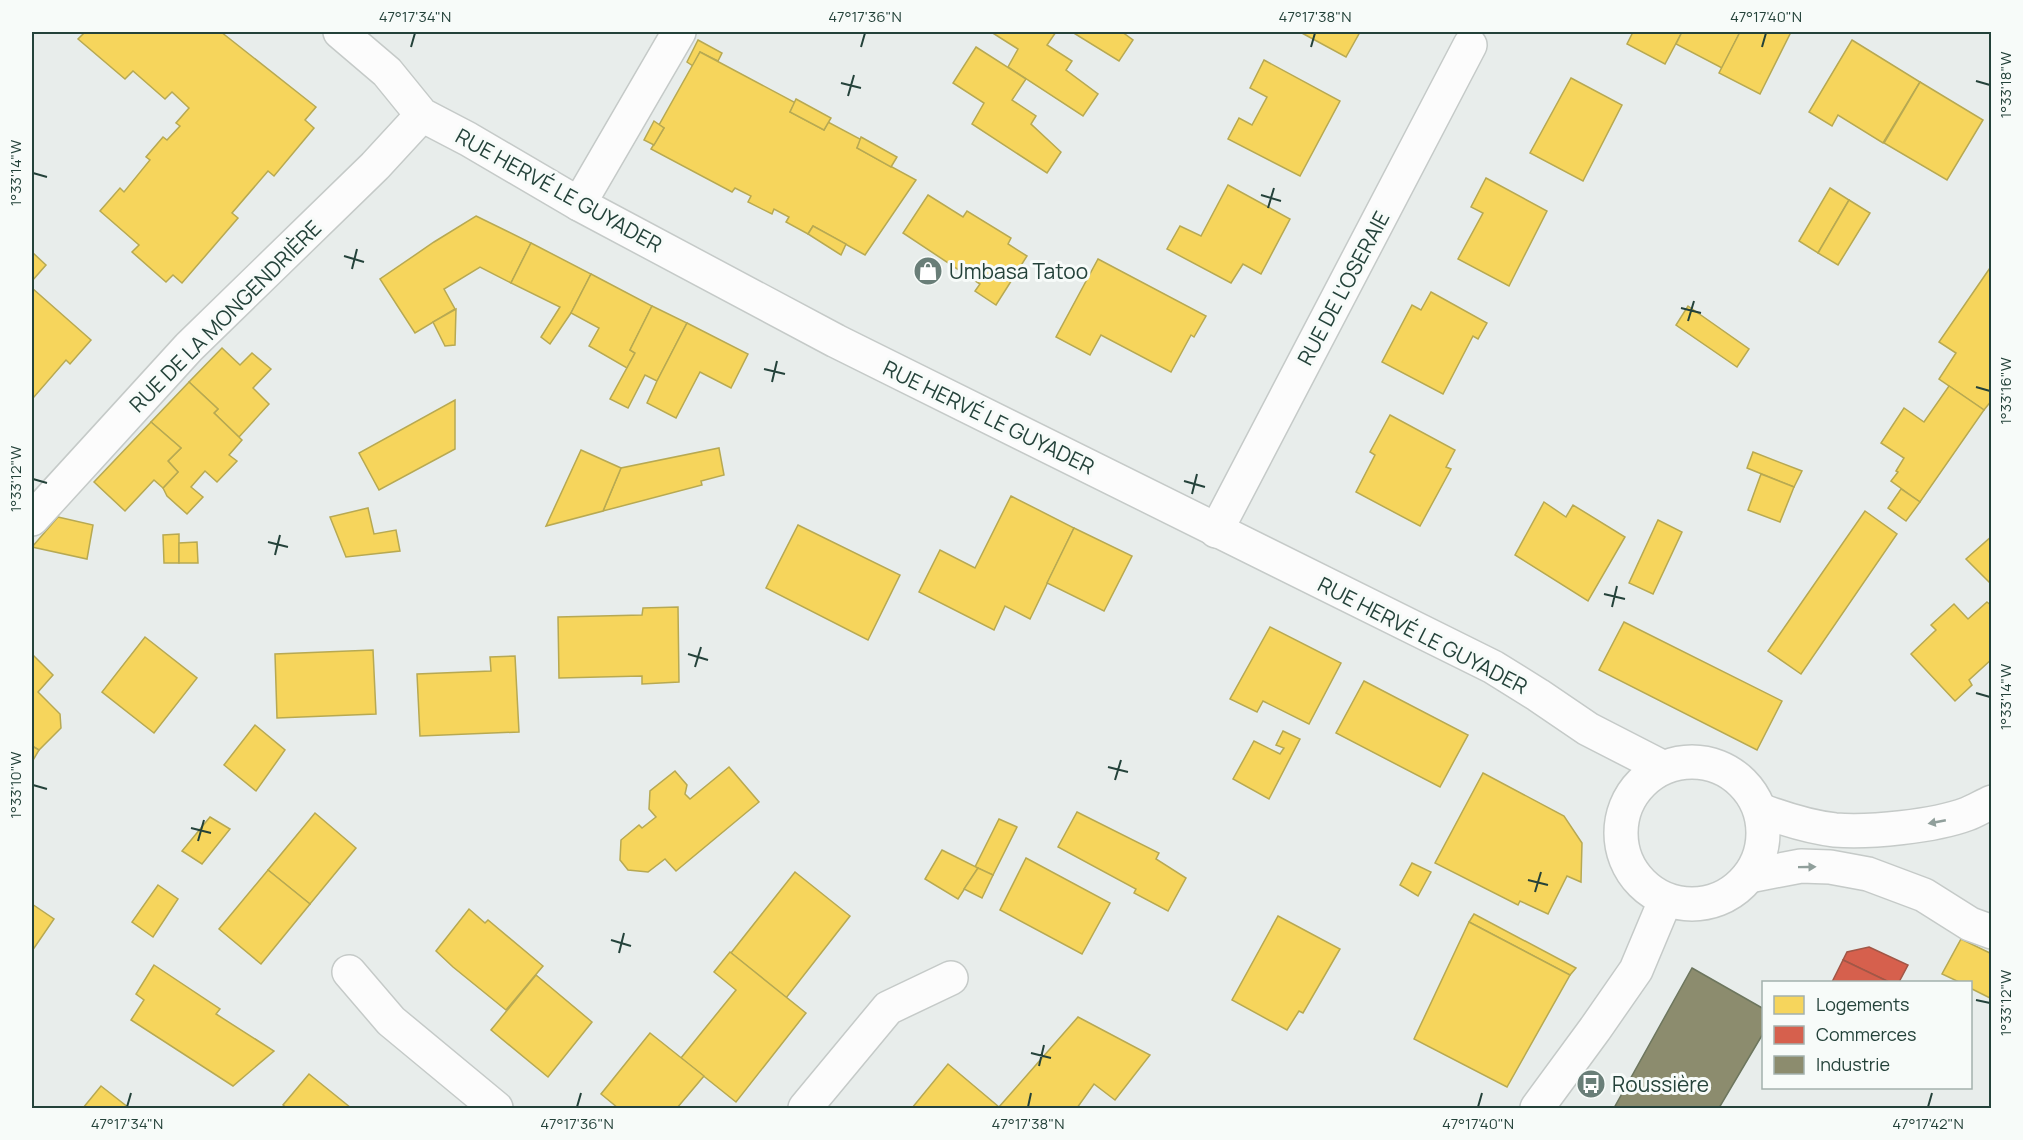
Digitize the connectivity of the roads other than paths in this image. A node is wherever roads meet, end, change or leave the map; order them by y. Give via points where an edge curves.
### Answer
1 (340, 32) edge
2 (679, 32) edge
3 (1470, 45) dead end
4 (422, 115) junction
5 (579, 204) junction
6 (32, 519) edge
7 (1216, 531) junction
8 (1662, 767) junction
9 (1992, 802) edge
10 (1760, 810) junction
11 (1749, 876) junction
12 (1665, 900) junction
13 (1992, 932) edge
14 (349, 972) dead end
15 (951, 978) dead end
16 (496, 1108) edge
17 (805, 1108) edge
18 (1537, 1108) edge

1 - 4 street, RUE HERVÉ LE GUYADER via 387,72
2 - 5 street
3 - 7 street, RUE DE L'OSERAIE
4 - 5 street, RUE HERVÉ LE GUYADER
4 - 6 street, RUE DE LA MONGENDRIÈRE via 189,347
5 - 7 street, RUE HERVÉ LE GUYADER via 836,341
7 - 8 street, RUE HERVÉ LE GUYADER via 1493,667 1588,729
8 - 10 street via 1685,762 1709,764 1731,773 1748,789
8 - 12 street via 1635,788 1621,818 1622,852 1637,882
9 -> 10 street via 1936,823 1869,830 1805,825
10 - 11 street via 1760,855
11 - 12 street via 1726,897 1696,906
11 -> 13 street via 1801,866 1868,874 1924,895 1970,924
12 - 18 street via 1636,970
14 - 16 street via 391,1021
15 - 17 street via 888,1008

